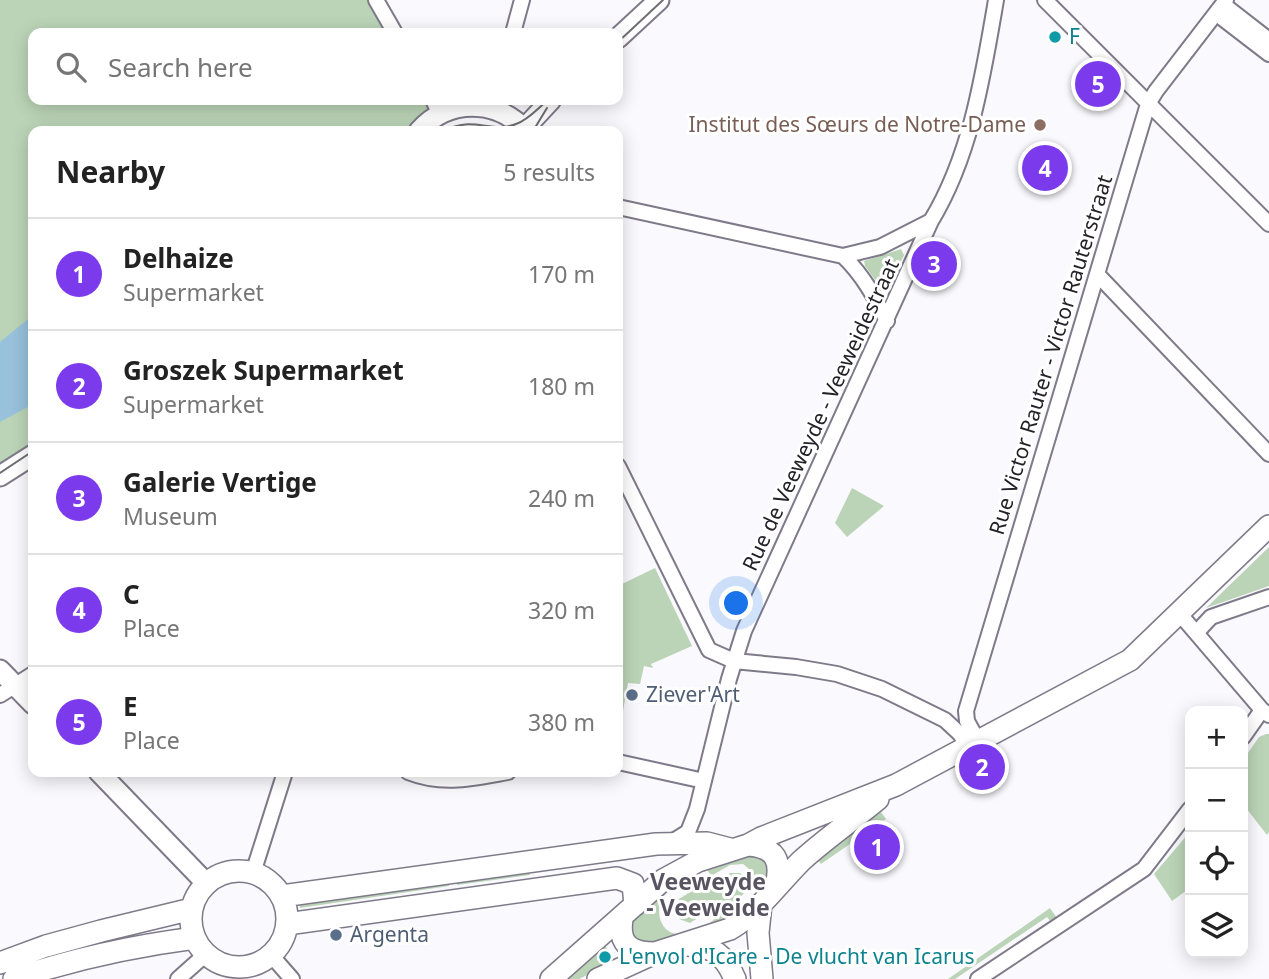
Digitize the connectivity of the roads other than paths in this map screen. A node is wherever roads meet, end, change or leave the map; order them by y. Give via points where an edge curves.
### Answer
1 (376, 0) edge
2 (522, 0) edge
3 (659, 0) edge
4 (996, 0) edge
5 (1045, 0) edge
6 (1222, 6) edge
7 (392, 28) edge
8 (514, 28) edge
9 (623, 33) edge
10 (1269, 40) edge
11 (1269, 54) edge
12 (1148, 104) junction
13 (478, 105) edge
14 (493, 105) edge
15 (547, 105) edge
16 (436, 107) edge
17 (423, 126) edge
18 (520, 126) edge
19 (528, 126) edge
20 (623, 208) edge
21 (931, 221) junction
22 (1269, 224) edge
23 (843, 256) junction
24 (1097, 274) junction
25 (887, 321) junction
26 (1269, 454) edge
27 (28, 458) edge
28 (0, 476) edge
29 (623, 476) edge
30 (1269, 526) edge
31 (1269, 597) edge
32 (1179, 614) junction
33 (1197, 632) junction
34 (734, 661) junction
35 (0, 670) edge
36 (28, 677) edge
37 (8, 690) edge
38 (28, 701) edge
39 (1266, 712) edge
40 (1248, 732) edge
41 (973, 744) junction
42 (623, 763) edge
43 (104, 777) edge
44 (283, 777) edge
45 (426, 777) edge
46 (480, 777) edge
47 (704, 781) junction
48 (896, 785) junction
49 (697, 809) junction
50 (1185, 816) edge
51 (672, 842) junction
52 (707, 843) junction
53 (740, 847) junction
54 (253, 873) junction
55 (206, 883) junction
56 (776, 886) junction
57 (282, 896) junction
58 (761, 904) junction
59 (192, 909) junction
60 (628, 912) junction
61 (287, 924) junction
62 (200, 946) junction
63 (682, 946) junction
64 (655, 953) junction
65 (271, 955) junction
66 (0, 963) edge
67 (14, 979) edge
68 (178, 979) edge
69 (292, 979) edge
70 (551, 979) edge
71 (598, 979) edge
72 (735, 979) edge
73 (762, 979) edge
74 (978, 979) edge

1 - 7 street
2 - 8 street
3 - 9 street
4 - 21 street, Rue de Veeweyde - Veeweidestraat via 982,80 958,168
5 - 12 street
6 - 10 street
6 - 11 street
6 - 12 street, Rue Victor Rauter - Victor Rauterstraat
12 - 22 street
12 - 24 street, Rue Victor Rauter - Victor Rauterstraat
13 - 16 street
14 - 18 street
15 - 19 street
16 - 17 street
20 - 23 street
21 - 23 street via 880,247
21 - 25 street, Rue de Veeweyde - Veeweidestraat
23 - 25 street via 856,268
24 - 26 street
24 - 41 street, Rue Victor Rauter - Victor Rauterstraat via 966,710
25 - 34 street, Rue de Veeweyde - Veeweidestraat
27 - 28 street
29 - 34 street via 709,650
30 - 32 main road
31 - 33 street via 1211,617
32 - 33 street
32 - 41 main road via 1130,660
33 - 39 street
34 - 41 street via 837,674 882,689 945,720
34 - 47 street, Rue de Veeweyde - Veeweidestraat
35 - 37 street
36 - 37 street
37 - 38 street
39 - 40 street
41 - 48 main road
42 - 47 street
43 - 55 street
44 - 54 street
45 - 46 street via 457,781
47 - 49 street, Rue de Veeweyde - Veeweidestraat
48 - 53 main road
48 - 56 main road
49 - 51 street, Rue de Veeweyde - Veeweidestraat via 688,832
49 - 52 street
50 - 74 street via 1144,869
51 - 52 main road
51 - 57 main road
52 - 53 main road
53 - 56 main road via 760,846 775,856 779,869
53 - 60 main road via 692,863 663,880
54 - 55 main road via 223,873
54 - 57 main road via 267,879
55 - 59 main road
56 - 58 main road
57 - 61 main road
58 - 63 main road via 730,929
58 - 73 main road
59 - 62 main road via 191,925
59 - 66 main road via 101,930
60 - 61 main road via 633,884 617,878
60 - 64 main road via 621,928 626,944 639,953
60 - 70 main road
61 - 65 main road
62 - 65 main road via 215,961 238,967
62 - 67 main road via 106,952
62 - 68 street
63 - 64 main road
63 - 72 main road via 717,951
64 - 71 main road
65 - 69 street

